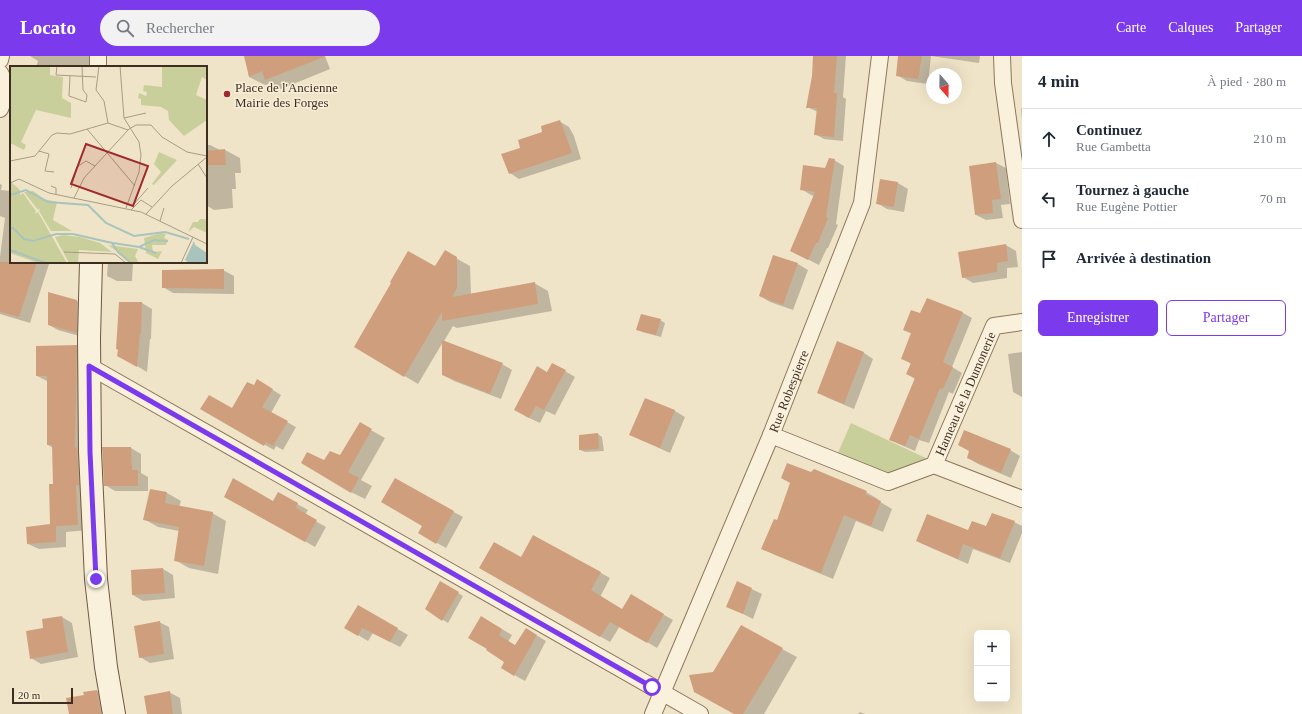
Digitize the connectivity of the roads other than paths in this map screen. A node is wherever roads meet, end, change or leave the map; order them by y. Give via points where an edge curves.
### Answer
1 (1, 56) edge
2 (880, 56) edge
3 (1002, 56) edge
4 (0, 60) edge
5 (0, 73) edge
6 (0, 109) edge
7 (1022, 220) edge
8 (91, 263) edge
9 (1022, 322) edge
10 (89, 366) junction
11 (771, 435) junction
12 (934, 465) junction
13 (1022, 499) edge
14 (662, 692) junction
15 (114, 714) edge
16 (654, 714) edge
17 (700, 714) edge

1 - 4 street
2 - 11 street, Rue Robespierre via 862,203
3 - 7 street
5 - 6 street via 8,88
8 - 10 street
9 - 12 street, Hameau de la Dumonerie via 994,326
10 - 14 street
10 - 15 street via 96,579
11 - 12 street, Hameau de la Dumonerie via 888,482
11 - 14 street, Rue Robespierre
12 - 13 street, Hameau de la Dumonerie
14 - 16 street, Rue Robespierre
14 - 17 street

